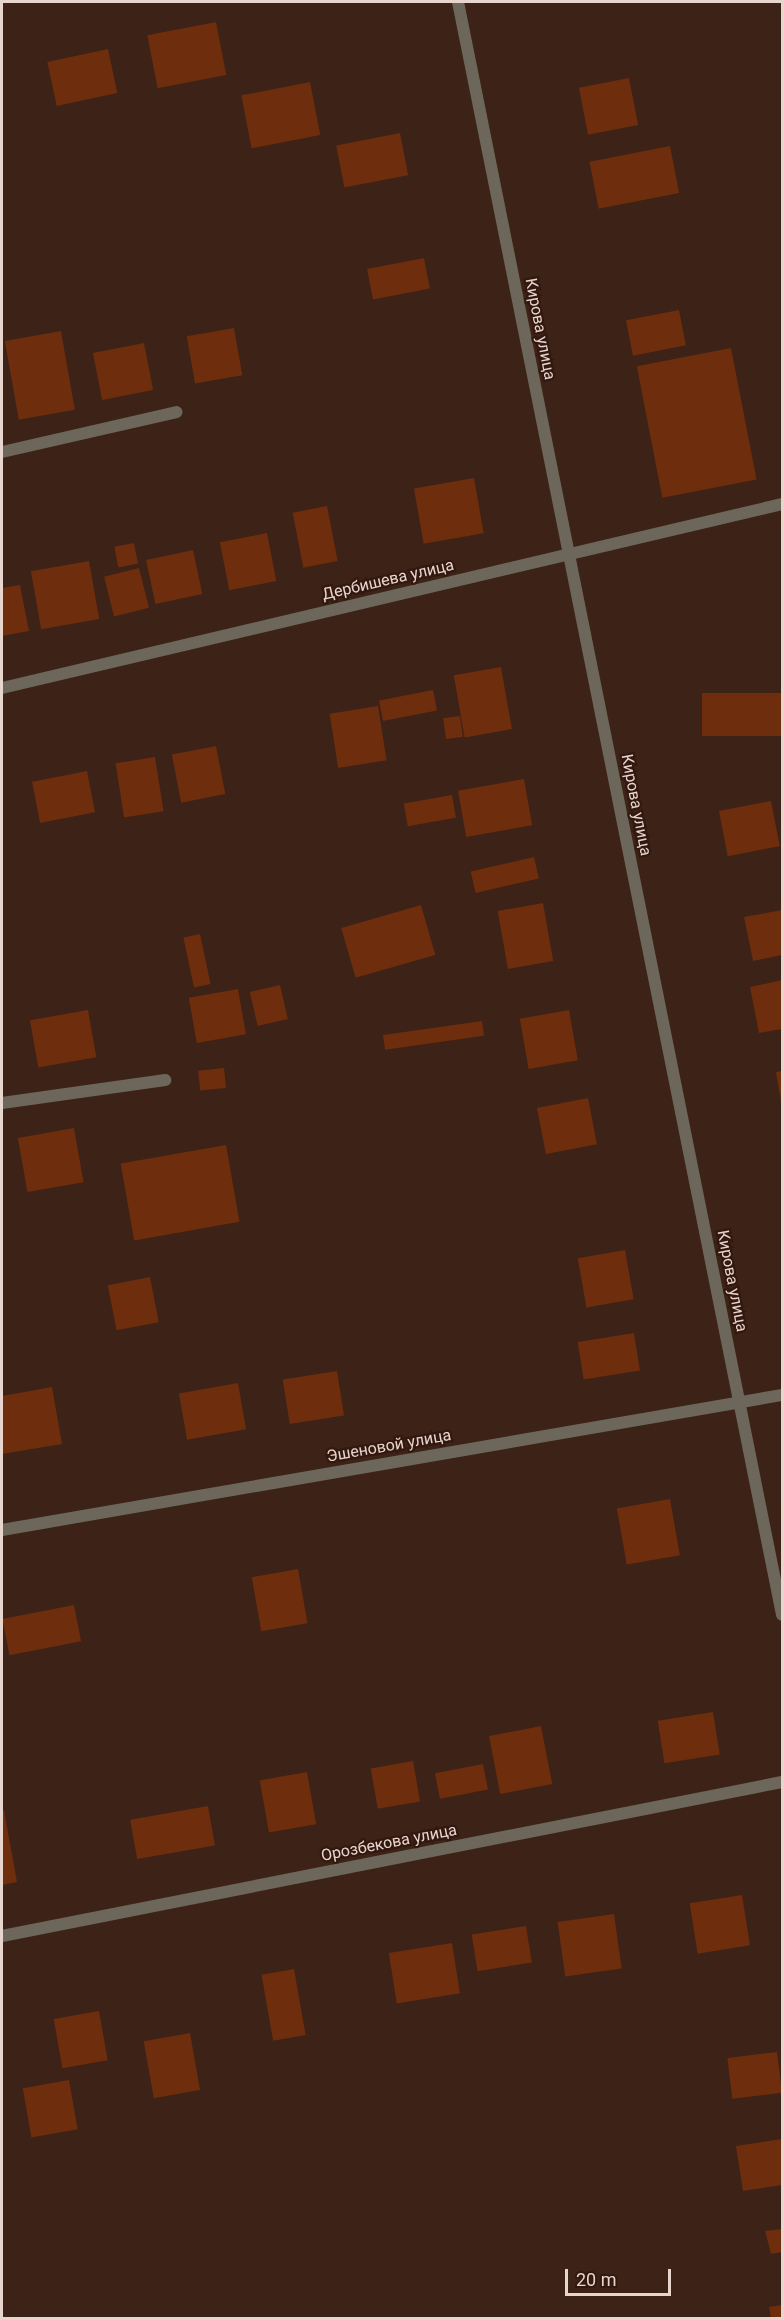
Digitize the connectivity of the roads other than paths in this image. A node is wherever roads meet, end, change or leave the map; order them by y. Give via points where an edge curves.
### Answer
1 (458, 2) edge
2 (176, 412) dead end
3 (2, 452) edge
4 (783, 504) edge
5 (569, 554) junction
6 (2, 688) edge
7 (165, 1080) dead end
8 (2, 1103) edge
9 (783, 1395) edge
10 (740, 1402) junction
11 (2, 1530) edge
12 (783, 1615) edge
13 (783, 1782) edge
14 (2, 1936) edge

1 - 5 street, Кирова улица
2 - 3 street
4 - 5 street, Дербишева улица
5 - 6 street, Дербишева улица
5 - 10 street, Кирова улица
7 - 8 street
9 - 10 street, Эшеновой улица
10 - 11 street, Эшеновой улица
10 - 12 street, Кирова улица
13 - 14 street, Орозбекова улица

